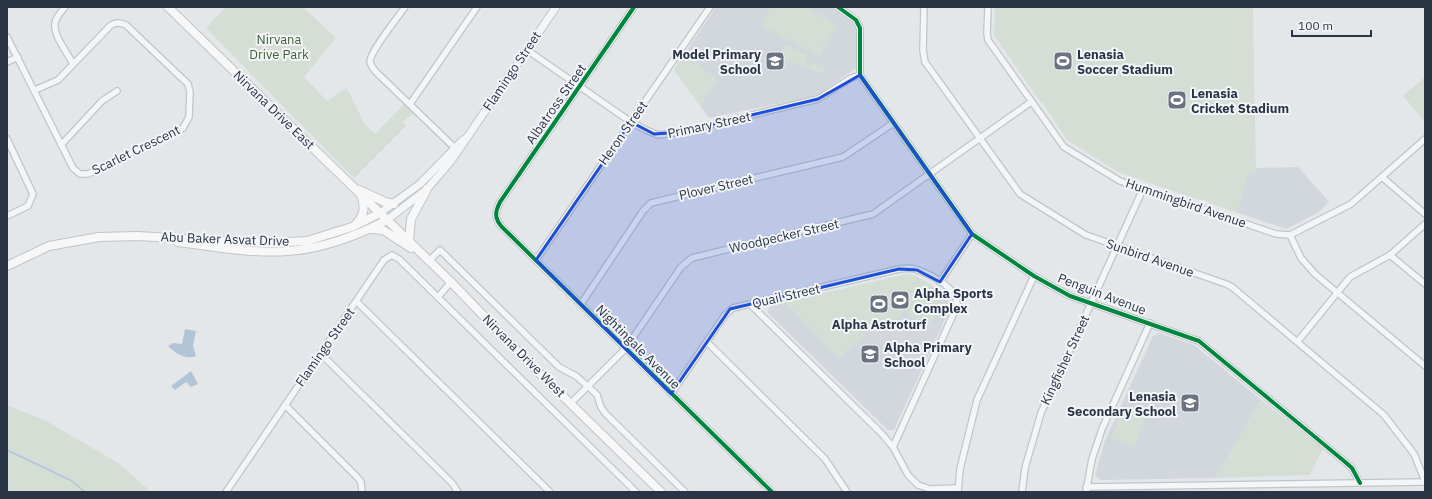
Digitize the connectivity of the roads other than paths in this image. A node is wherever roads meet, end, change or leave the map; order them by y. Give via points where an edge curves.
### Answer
1 (65, 7) edge
2 (168, 7) edge
3 (405, 7) edge
4 (477, 7) edge
5 (556, 7) edge
6 (634, 7) edge
7 (710, 7) edge
8 (838, 7) edge
9 (924, 7) edge
10 (988, 7) edge
11 (7, 37) edge
12 (527, 50) junction
13 (18, 57) junction
14 (7, 62) edge
15 (73, 64) junction
16 (860, 75) junction
17 (580, 86) junction
18 (35, 90) junction
19 (117, 91) dead end
20 (1031, 102) junction
21 (410, 104) junction
22 (631, 122) junction
23 (892, 124) junction
24 (980, 139) junction
25 (1425, 139) edge
26 (7, 140) edge
27 (61, 145) junction
28 (457, 150) junction
29 (930, 175) junction
30 (1382, 177) junction
31 (427, 188) junction
32 (1143, 189) junction
33 (359, 192) junction
34 (394, 204) junction
35 (380, 213) junction
36 (496, 213) joint
37 (1425, 214) edge
38 (7, 216) edge
39 (387, 220) junction
40 (1425, 224) edge
41 (352, 228) junction
42 (368, 229) junction
43 (972, 234) junction
44 (1290, 235) junction
45 (137, 236) junction
46 (409, 241) junction
47 (1118, 247) junction
48 (1390, 255) junction
49 (426, 259) junction
50 (536, 260) junction
51 (7, 266) edge
52 (1034, 276) junction
53 (451, 282) junction
54 (940, 282) junction
55 (1425, 284) edge
56 (1336, 293) junction
57 (438, 297) junction
58 (357, 302) junction
59 (1092, 303) junction
60 (581, 304) junction
61 (750, 304) junction
62 (1150, 323) junction
63 (1298, 341) junction
64 (707, 342) junction
65 (626, 348) junction
66 (321, 354) junction
67 (1425, 366) edge
68 (588, 386) junction
69 (671, 394) junction
70 (571, 403) junction
71 (285, 405) junction
72 (893, 447) junction
73 (1425, 481) edge
74 (1360, 483) junction
75 (958, 490) edge
76 (1086, 490) edge
77 (226, 492) edge
78 (362, 492) edge
79 (458, 492) edge
80 (550, 492) edge
81 (636, 492) edge
82 (661, 492) edge
83 (685, 492) edge
84 (772, 492) edge
85 (846, 492) edge
86 (1022, 492) edge

1 - 15 street via 57,17 55,25
2 - 33 main road, Nirvana Drive East
3 - 21 street via 370,58 370,64
4 - 21 street
5 - 12 street, Flamingo Street
6 - 17 street, Albatross Street
7 - 22 street, Heron Street
8 - 16 street via 856,20 860,28
9 - 24 street, Sunbird Avenue via 923,50 926,62
10 - 20 street, Hummingbird Avenue via 988,40
11 - 13 street
12 - 17 street, Primary Street
12 - 28 street, Flamingo Street
13 - 14 street
13 - 18 street
15 - 18 street, Scarlet Crescent via 54,82
15 - 27 street, Scarlet Crescent via 110,26 117,22 122,23 184,79 190,88 189,117 183,128 88,174 80,174 73,168
16 - 22 street, Primary Street via 818,99 681,132 654,134
16 - 23 street, Penguin Avenue
17 - 22 street, Primary Street
17 - 36 street, Albatross Street via 500,202
18 - 27 street
19 - 27 street via 102,101
20 - 24 street, Woodpecker Street
20 - 32 street, Hummingbird Avenue via 1064,147 1114,178
21 - 28 street
22 - 50 street, Heron Street
23 - 29 street, Penguin Avenue
23 - 60 street, Plover Street via 843,157 650,203
24 - 29 street, Woodpecker Street
24 - 47 street, Sunbird Avenue via 1020,194 1080,232
25 - 30 street
26 - 38 street via 33,194 28,206
28 - 31 street, Flamingo Street
28 - 34 street, Flamingo Street
29 - 43 street, Penguin Avenue
29 - 65 street, Woodpecker Street via 868,216 692,258 681,267
30 - 37 street
30 - 44 street via 1351,204
31 - 39 street, Flamingo Street
31 - 46 main road via 411,219
32 - 44 street, Hummingbird Avenue via 1276,234
32 - 47 street, Kingfisher Street
33 - 34 main road
33 - 35 main road, Nirvana Drive East
33 - 41 main road via 364,208 360,220
34 - 35 street, Flamingo Street
35 - 39 main road, Nirvana Drive East
35 - 41 main road, Abu Baker Asvat Drive
36 - 50 street, Nightingale Avenue via 502,227
39 - 42 main road, Abu Baker Asvat Drive
39 - 46 main road, Nirvana Drive West
40 - 48 street
41 - 45 main road, Abu Baker Asvat Drive via 307,241 280,243
42 - 45 main road, Abu Baker Asvat Drive via 323,246 269,253
42 - 49 main road via 383,230
43 - 52 street, Penguin Avenue
43 - 54 street
44 - 56 street via 1306,264
45 - 51 main road, Abu Baker Asvat Drive via 99,237 61,243
46 - 49 main road, Nirvana Drive West
47 - 59 street, Kingfisher Street
47 - 63 street, Sunbird Avenue via 1226,284
48 - 55 street
48 - 56 street via 1354,274
49 - 53 main road, Nirvana Drive West
49 - 68 street via 440,250 559,367
50 - 60 street, Nightingale Avenue
52 - 59 street, Penguin Avenue via 1070,296
52 - 75 street via 978,400 960,469
53 - 57 street
53 - 70 main road, Nirvana Drive West
54 - 61 street, Quail Street via 918,270 899,269
54 - 72 street, Quail Street via 956,296 956,311
56 - 63 street
56 - 67 street
57 - 58 street, Flamingo Street via 399,258 392,255 384,260
57 - 81 street
58 - 66 street, Flamingo Street
58 - 80 street
59 - 62 street, Penguin Avenue
59 - 86 street, Kingfisher Street via 1035,429 1023,476
60 - 65 street, Nightingale Avenue
61 - 64 street, Quail Street via 730,309
61 - 72 street
62 - 74 street, Penguin Avenue via 1183,334 1204,345 1352,468
62 - 76 street via 1102,429 1092,459
63 - 73 street, Sunbird Avenue via 1384,415 1414,454
64 - 69 street, Quail Street
64 - 85 street via 825,459
65 - 68 street, Woodpecker Street
65 - 69 street, Nightingale Avenue
66 - 71 street, Flamingo Street
66 - 79 street via 452,483
68 - 70 street, Woodpecker Street
68 - 83 street via 597,395 600,407 605,413
69 - 84 street, Nightingale Avenue
70 - 82 main road, Nirvana Drive West
71 - 77 street, Flamingo Street
71 - 78 street via 357,477
72 - 75 street via 908,475 918,485 930,489
73 - 74 street
74 - 76 street

